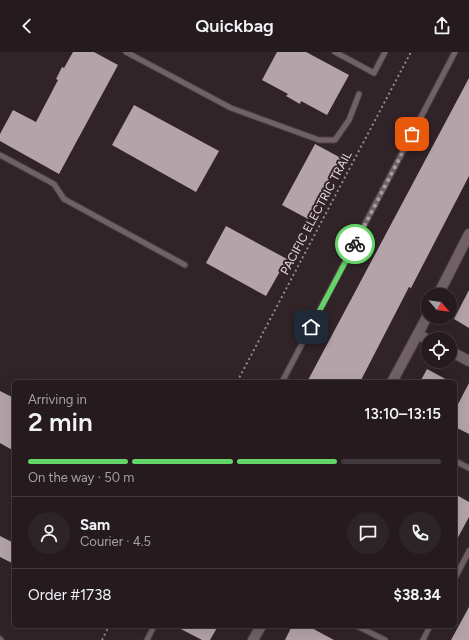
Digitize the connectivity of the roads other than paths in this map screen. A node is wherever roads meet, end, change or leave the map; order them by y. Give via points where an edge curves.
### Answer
1 (126, 52) edge
2 (335, 52) edge
3 (385, 52) edge
4 (455, 52) edge
5 (359, 94) dead end
6 (0, 154) edge
7 (469, 234) edge
8 (465, 250) edge
9 (185, 265) dead end
10 (442, 288) edge
11 (423, 324) edge
12 (418, 334) junction
13 (421, 336) edge
14 (457, 355) edge
15 (469, 361) edge
16 (283, 380) edge
17 (393, 380) edge
18 (457, 462) edge
19 (469, 468) edge
20 (469, 552) edge
21 (457, 574) edge
22 (153, 628) edge
23 (260, 628) edge
24 (361, 628) edge
25 (429, 628) edge
26 (147, 640) edge
27 (253, 640) edge
28 (385, 640) edge
29 (423, 640) edge

1 - 5 lane via 231,108 319,140 336,140 349,120
2 - 3 lane via 374,74
4 - 16 lane
6 - 9 lane via 54,184 64,199
7 - 8 street
8 - 10 street
11 - 12 street
12 - 13 street
12 - 17 street
14 - 15 street
18 - 19 lane
20 - 21 lane
22 - 26 lane
23 - 27 street
24 - 28 lane
25 - 29 lane

